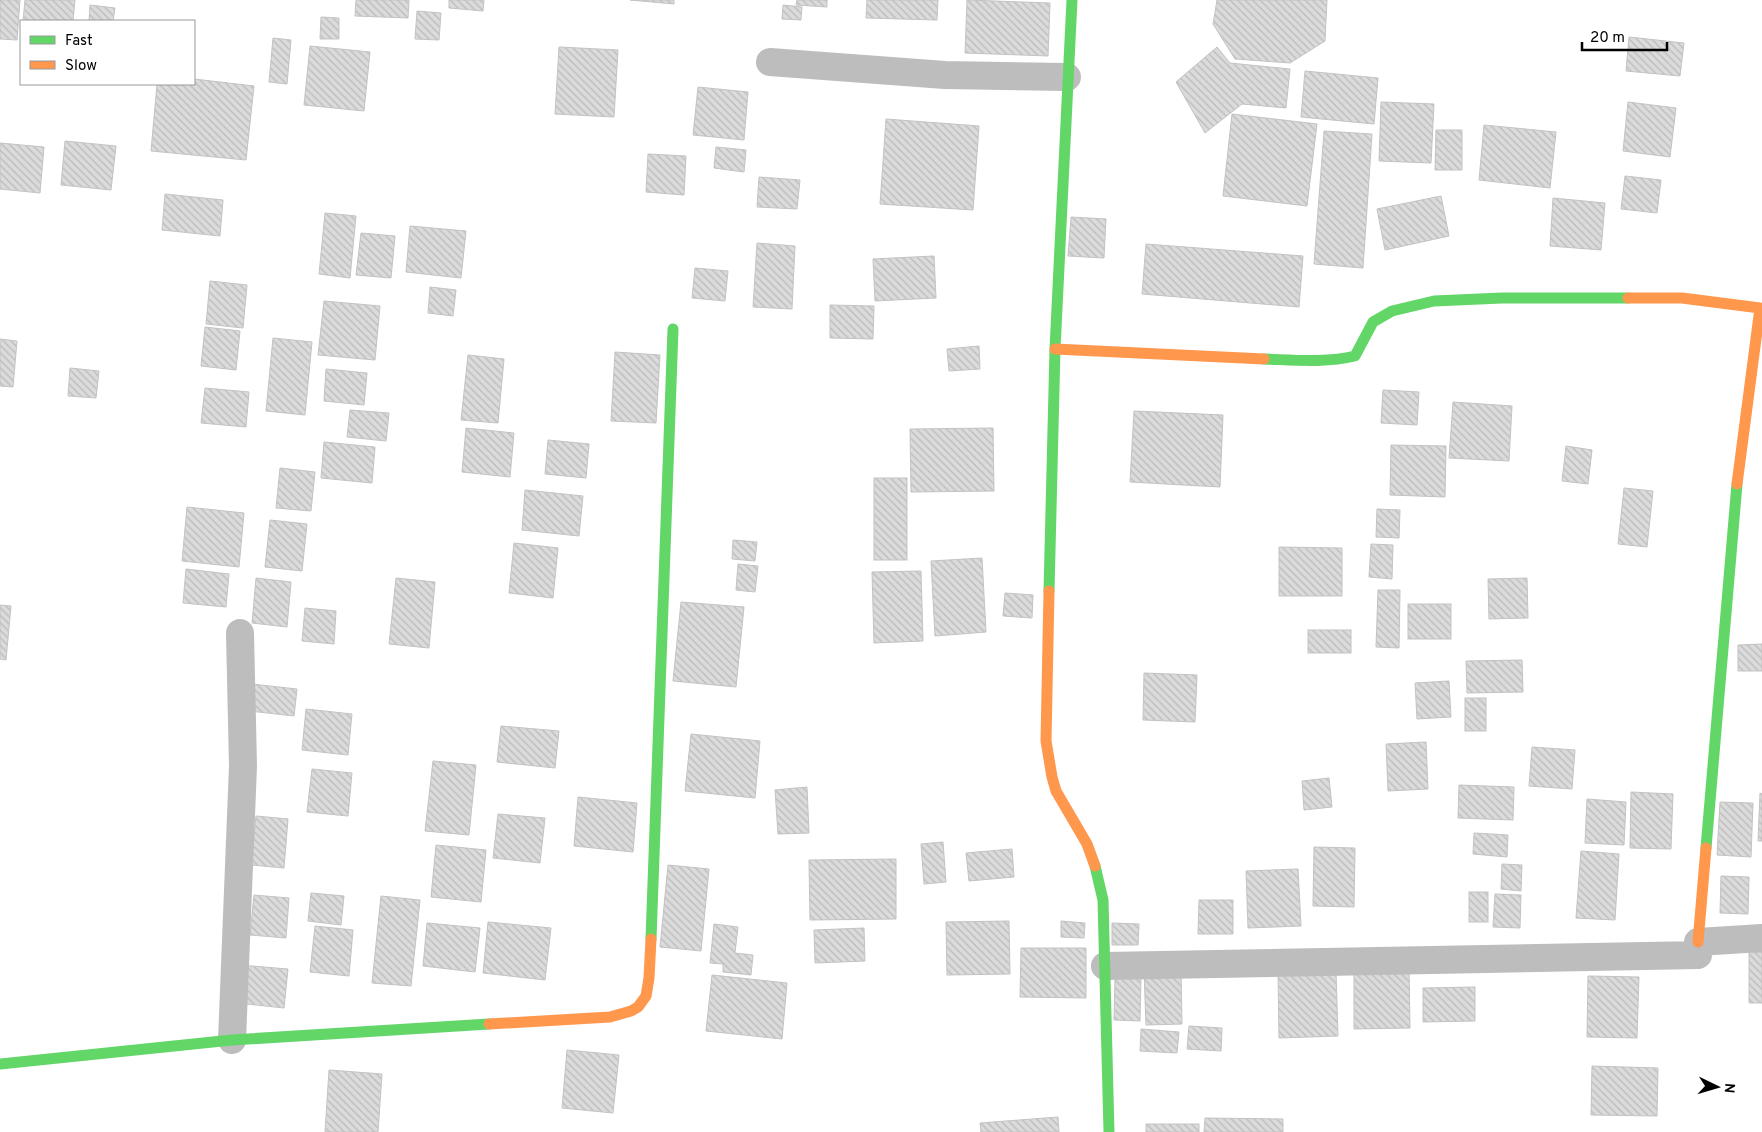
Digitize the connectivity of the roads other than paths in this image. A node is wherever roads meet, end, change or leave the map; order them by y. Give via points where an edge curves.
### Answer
1 (1072, 0) edge
2 (770, 62) dead end
3 (1067, 77) junction
4 (673, 329) dead end
5 (1055, 349) junction
6 (240, 632) dead end
7 (1762, 938) edge
8 (1698, 942) junction
9 (1104, 966) junction
10 (232, 1040) junction
11 (0, 1064) edge
12 (1109, 1132) edge

1 - 3 street
2 - 3 street via 945,75
3 - 5 street
4 - 10 street via 650,966 646,997 639,1007 627,1014 610,1017
5 - 8 street via 1306,361 1342,359 1355,356 1374,322 1392,311 1434,301 1682,298 1760,308 1737,483
5 - 9 street via 1046,741 1056,791 1094,860 1103,900
6 - 10 street via 243,766
7 - 8 street
8 - 9 street via 1698,955
9 - 12 street
10 - 11 street

